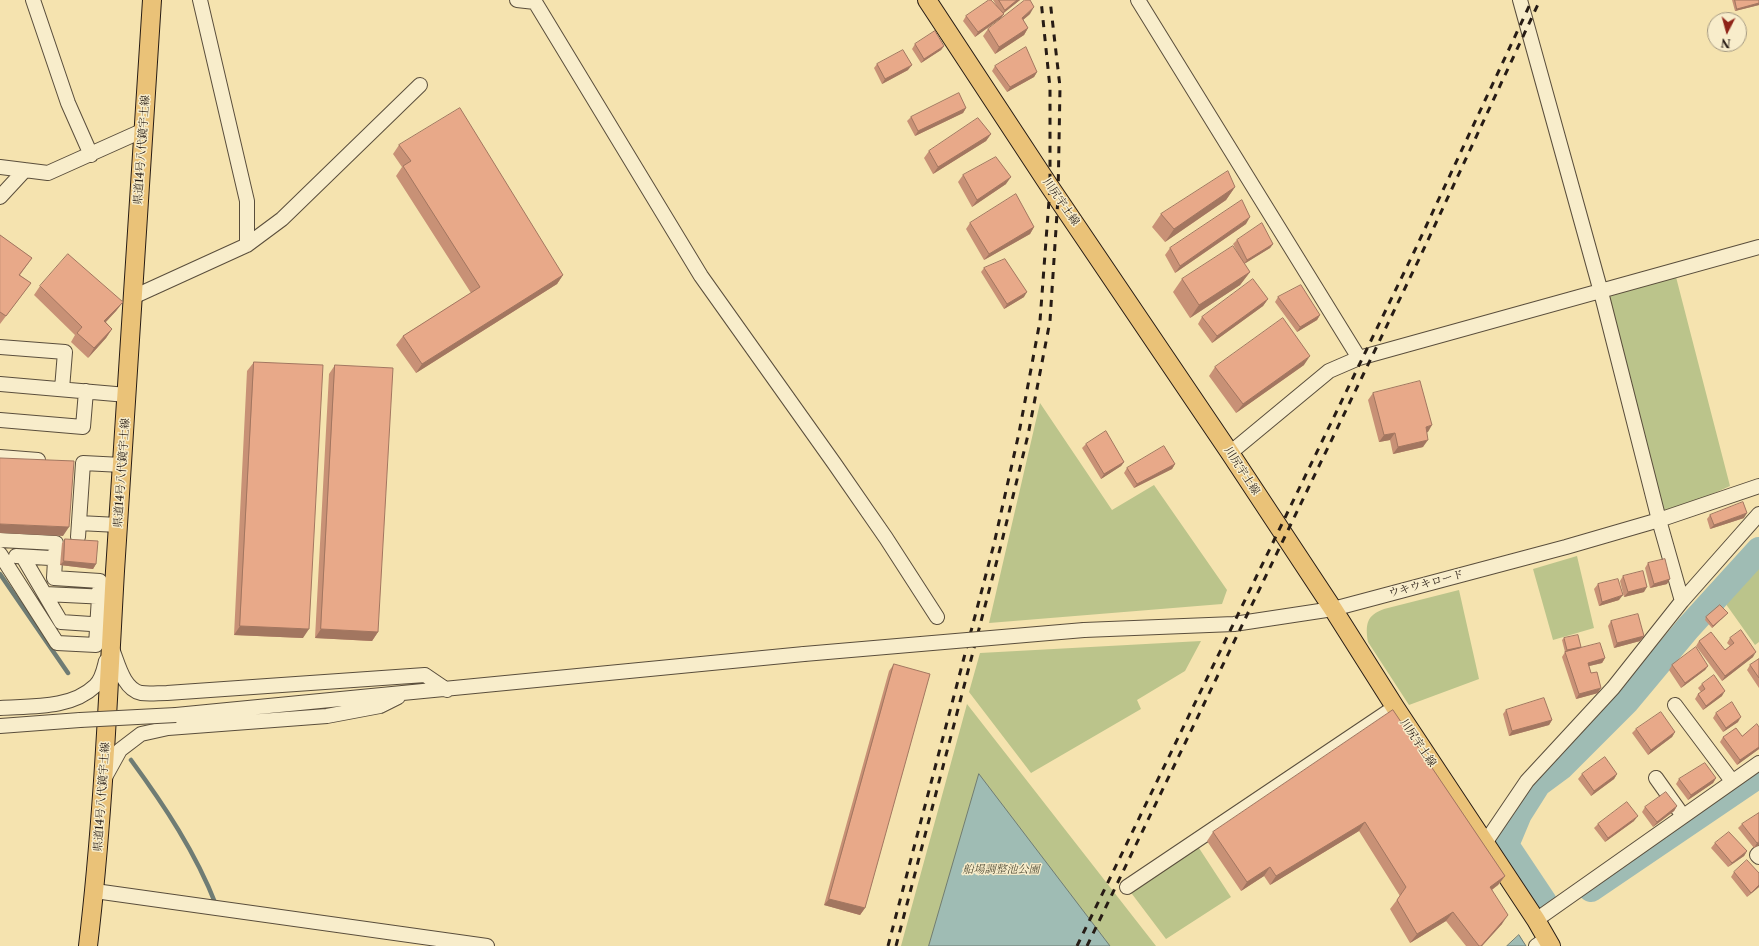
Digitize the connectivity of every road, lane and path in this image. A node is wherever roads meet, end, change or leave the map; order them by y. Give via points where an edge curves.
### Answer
1 (33, 0) edge
2 (152, 0) edge
3 (200, 0) edge
4 (517, 0) edge
5 (927, 0) edge
6 (1138, 0) edge
7 (1520, 0) edge
8 (420, 86) dead end
9 (144, 130) junction
10 (91, 155) junction
11 (0, 167) edge
12 (25, 170) junction
13 (0, 197) edge
14 (247, 245) junction
15 (1759, 247) edge
16 (1601, 292) junction
17 (133, 297) junction
18 (0, 347) edge
19 (1359, 358) junction
20 (0, 384) edge
21 (62, 390) junction
22 (86, 391) junction
23 (127, 395) junction
24 (0, 420) edge
25 (1230, 453) junction
26 (0, 457) edge
27 (52, 461) edge
28 (68, 462) edge
29 (82, 463) junction
30 (122, 466) junction
31 (1759, 486) edge
32 (1759, 514) edge
33 (1658, 520) junction
34 (79, 522) junction
35 (118, 525) junction
36 (78, 537) dead end
37 (0, 540) edge
38 (4, 555) edge
39 (24, 557) junction
40 (50, 558) dead end
41 (45, 594) junction
42 (114, 598) junction
43 (1682, 601) junction
44 (1333, 609) junction
45 (937, 617) dead end
46 (112, 625) junction
47 (111, 647) junction
48 (447, 690) junction
49 (406, 693) junction
50 (1675, 704) dead end
51 (1395, 707) junction
52 (0, 708) edge
53 (0, 726) edge
54 (1759, 763) edge
55 (1656, 778) dead end
56 (104, 779) junction
57 (1732, 782) junction
58 (1683, 816) junction
59 (1485, 843) junction
60 (1759, 854) edge
61 (1759, 857) edge
62 (1127, 887) dead end
63 (95, 891) junction
64 (1536, 920) junction
65 (1544, 944) edge
66 (88, 946) edge
67 (486, 946) edge

1 - 10 street via 68,103
2 - 9 main road, 県道14号八代鏡宇土線
3 - 14 street via 247,201
4 - 45 street via 536,2 701,276 847,482
5 - 25 main road, 川尻宇土線
6 - 19 street
7 - 16 street
8 - 14 street via 282,219
9 - 10 street
9 - 17 main road, 県道14号八代鏡宇土線
10 - 12 street via 48,174
11 - 12 street
12 - 13 street
14 - 17 street
15 - 16 street
16 - 19 street
16 - 33 street
17 - 23 main road, 県道14号八代鏡宇土線
18 - 21 street via 65,352
19 - 25 street via 1329,371
20 - 21 street
21 - 22 street
22 - 23 street
22 - 24 street via 83,427
23 - 30 main road, 県道14号八代鏡宇土線
25 - 44 main road, 川尻宇土線
26 - 27 street
28 - 29 street
29 - 30 street
29 - 34 street
30 - 35 main road, 県道14号八代鏡宇土線
31 - 33 street, ウキウキロード
32 - 43 street
33 - 43 street
33 - 44 street, ウキウキロード
34 - 35 street
34 - 36 street
35 - 42 main road, 県道14号八代鏡宇土線
37 - 38 street via 56,543 54,578 100,581 96,645 57,643
38 - 39 street
39 - 40 street
39 - 41 street
41 - 42 street
41 - 46 street via 61,622
42 - 46 main road, 県道14号八代鏡宇土線
43 - 59 street via 1613,688 1527,781
44 - 48 street, ウキウキロード, bridge via 1234,624 1084,630 804,654
44 - 51 main road, 川尻宇土線
46 - 47 main road, 県道14号八代鏡宇土線
47 - 48 street via 125,681 140,693 167,694 425,675
47 - 52 street via 96,686 79,697 61,704
47 - 56 main road, 県道14号八代鏡宇土線
48 - 49 street, ウキウキロード
49 - 53 street, ウキウキロード, bridge via 176,715
49 - 56 street via 380,706 327,716 168,728 141,734 120,750
50 - 57 street
51 - 59 main road, 川尻宇土線
51 - 62 street
54 - 57 street
55 - 58 street
56 - 63 main road, 県道14号八代鏡宇土線
57 - 58 street
58 - 64 street
59 - 64 main road, 川尻宇土線
60 - 61 street
63 - 66 main road, 県道14号八代鏡宇土線
63 - 67 street
64 - 65 main road, 川尻宇土線

